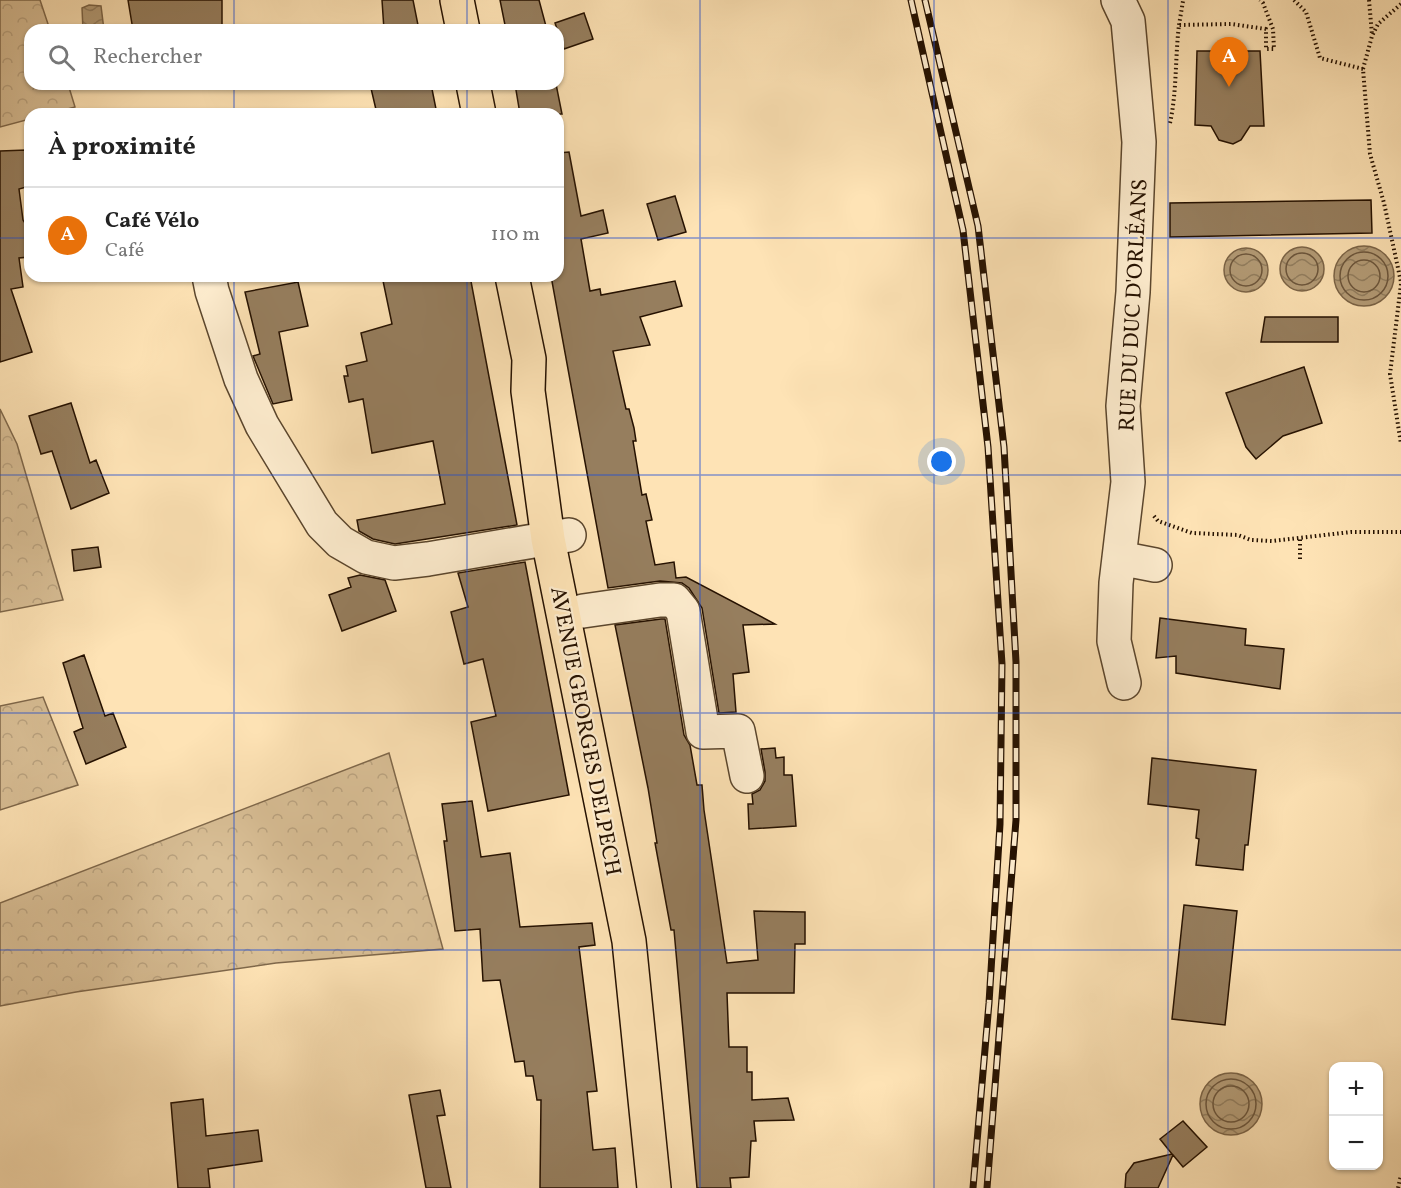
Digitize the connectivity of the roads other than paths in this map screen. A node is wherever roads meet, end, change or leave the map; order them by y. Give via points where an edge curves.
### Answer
1 (458, 0) edge
2 (1118, 0) edge
3 (462, 24) edge
4 (474, 90) edge
5 (478, 108) edge
6 (210, 282) edge
7 (513, 282) edge
8 (559, 537) junction
9 (1119, 558) junction
10 (1155, 564) dead end
11 (583, 611) junction
12 (1124, 683) dead end
13 (747, 776) dead end
14 (654, 1188) edge
15 (670, 1188) edge

1 - 3 main road
2 - 9 lane, RUE DU DUC D'ORLÉANS via 1128,21 1139,142 1133,292 1123,406 1128,482
4 - 5 main road
6 - 8 lane via 241,379 262,425 322,524 340,542 366,557 394,563
7 - 8 main road, AVENUE GEORGES DELPECH via 529,359 528,391
8 - 11 main road
8 - 14 main road, AVENUE GEORGES DELPECH via 629,941
9 - 10 lane
9 - 12 lane, RUE DU DUC D'ORLÉANS via 1114,641
11 - 13 lane via 674,600 683,611 703,732 738,732
11 - 15 main road via 638,913

